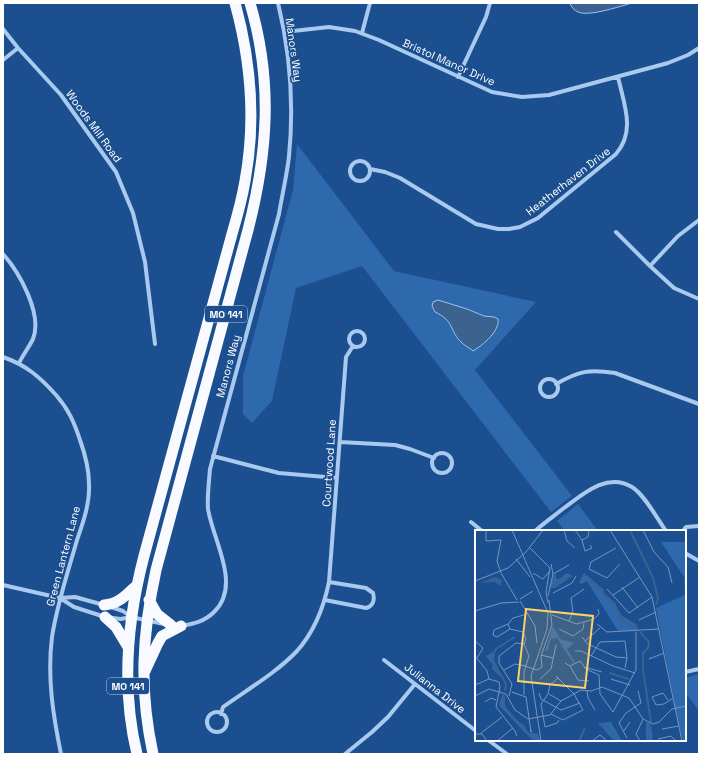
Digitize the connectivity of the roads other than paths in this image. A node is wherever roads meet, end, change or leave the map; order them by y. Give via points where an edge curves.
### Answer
1 (232, 3) edge
2 (235, 3) edge
3 (250, 3) edge
4 (278, 3) edge
5 (370, 3) edge
6 (490, 3) edge
7 (240, 21) junction
8 (4, 31) edge
9 (284, 32) junction
10 (362, 33) junction
11 (18, 48) junction
12 (699, 48) edge
13 (3, 60) edge
14 (458, 77) junction
15 (618, 77) junction
16 (370, 169) junction
17 (699, 220) edge
18 (616, 232) dead end
19 (3, 254) edge
20 (650, 266) junction
21 (699, 299) edge
22 (155, 344) dead end
23 (353, 346) junction
24 (3, 357) edge
25 (18, 363) junction
26 (556, 384) junction
27 (699, 404) edge
28 (340, 442) junction
29 (213, 456) junction
30 (434, 458) junction
31 (338, 478) junction
32 (471, 522) dead end
33 (699, 526) edge
34 (481, 530) edge
35 (536, 530) edge
36 (665, 530) edge
37 (684, 530) edge
38 (686, 554) edge
39 (699, 561) edge
40 (329, 582) junction
41 (3, 585) edge
42 (137, 585) junction
43 (60, 598) junction
44 (150, 600) junction
45 (325, 600) junction
46 (104, 611) junction
47 (131, 617) junction
48 (146, 621) junction
49 (176, 626) junction
50 (128, 648) junction
51 (384, 660) dead end
52 (699, 669) edge
53 (686, 672) edge
54 (143, 676) junction
55 (415, 684) junction
56 (221, 714) junction
57 (475, 730) edge
58 (489, 741) edge
59 (61, 754) edge
60 (137, 754) edge
61 (153, 754) edge
62 (345, 754) edge
63 (507, 754) edge

1 - 7 highway
2 - 7 highway, MO 141
3 - 44 highway, MO 141 via 260,43 265,97 265,137 260,177 245,244 167,528
4 - 9 street, Manors Way
5 - 10 street
6 - 14 street
7 - 42 highway, MO 141 via 251,101 251,128 245,181
8 - 11 street, Woods Mill Road
9 - 10 street, Bristol Manor Drive via 329,27
9 - 29 street, Manors Way via 291,82 287,171 279,214
10 - 14 street, Bristol Manor Drive
11 - 13 street
11 - 22 street, Woods Mill Road via 61,95 116,172 133,214 145,262
12 - 15 street, Bristol Manor Drive via 668,63
14 - 15 street, Bristol Manor Drive via 492,92 531,97 549,96
15 - 16 street, Heatherhaven Drive via 627,116 627,132 622,147 538,218 520,227 498,229 476,224 400,178
16 - 16 street, Heatherhaven Drive via 365,162 359,161 353,164 350,172 354,178 360,180 368,176
17 - 20 street via 678,236
18 - 20 street
19 - 25 street via 24,287 34,311 33,338
20 - 21 street via 674,288
23 - 23 street, Courtwood Lane via 358,348 365,343 362,333 355,332 350,335 349,342
23 - 28 street, Courtwood Lane via 346,357
24 - 25 street, Green Lantern Lane
25 - 43 street, Green Lantern Lane via 43,381 64,404 71,415 85,454 88,500
26 - 26 street via 550,379 544,380 540,387 541,393 552,396 556,393
26 - 27 street via 572,375 604,371
28 - 30 street via 395,445
28 - 31 street, Courtwood Lane
29 - 31 street via 279,474
29 - 49 street, Manors Way via 208,508 227,584 223,600 209,617 200,622
30 - 30 street via 432,465 438,472 447,472 452,468 452,461 448,455 442,453
31 - 40 street, Courtwood Lane
32 - 34 street
33 - 37 street via 686,527
35 - 36 street via 586,491 612,482 623,483 640,493
38 - 39 street
40 - 45 street, Courtwood Lane
40 - 45 street via 366,588 373,593 374,600 372,605 366,608
41 - 43 street
42 - 46 highway via 120,601
42 - 47 highway, MO 141
43 - 46 street via 74,607
43 - 46 street via 75,597
43 - 59 street, Green Lantern Lane via 52,638 50,691
44 - 48 highway, MO 141
44 - 49 highway via 157,614
45 - 56 street, Courtwood Lane via 320,614 297,651 223,707
46 - 47 street via 121,619
46 - 47 street via 123,611
46 - 50 highway
47 - 48 street, Manors Way
47 - 50 highway, MO 141
48 - 49 street, Manors Way
48 - 54 highway, MO 141
49 - 54 highway via 162,636
50 - 60 highway, MO 141 via 128,692
51 - 55 street, Julianna Drive
52 - 53 street
54 - 61 highway, MO 141 via 147,726
55 - 57 street, Julianna Drive
55 - 62 street via 388,717
56 - 56 street, Courtwood Lane via 212,714 208,719 207,725 211,730 217,732 225,728 226,718
58 - 63 street

